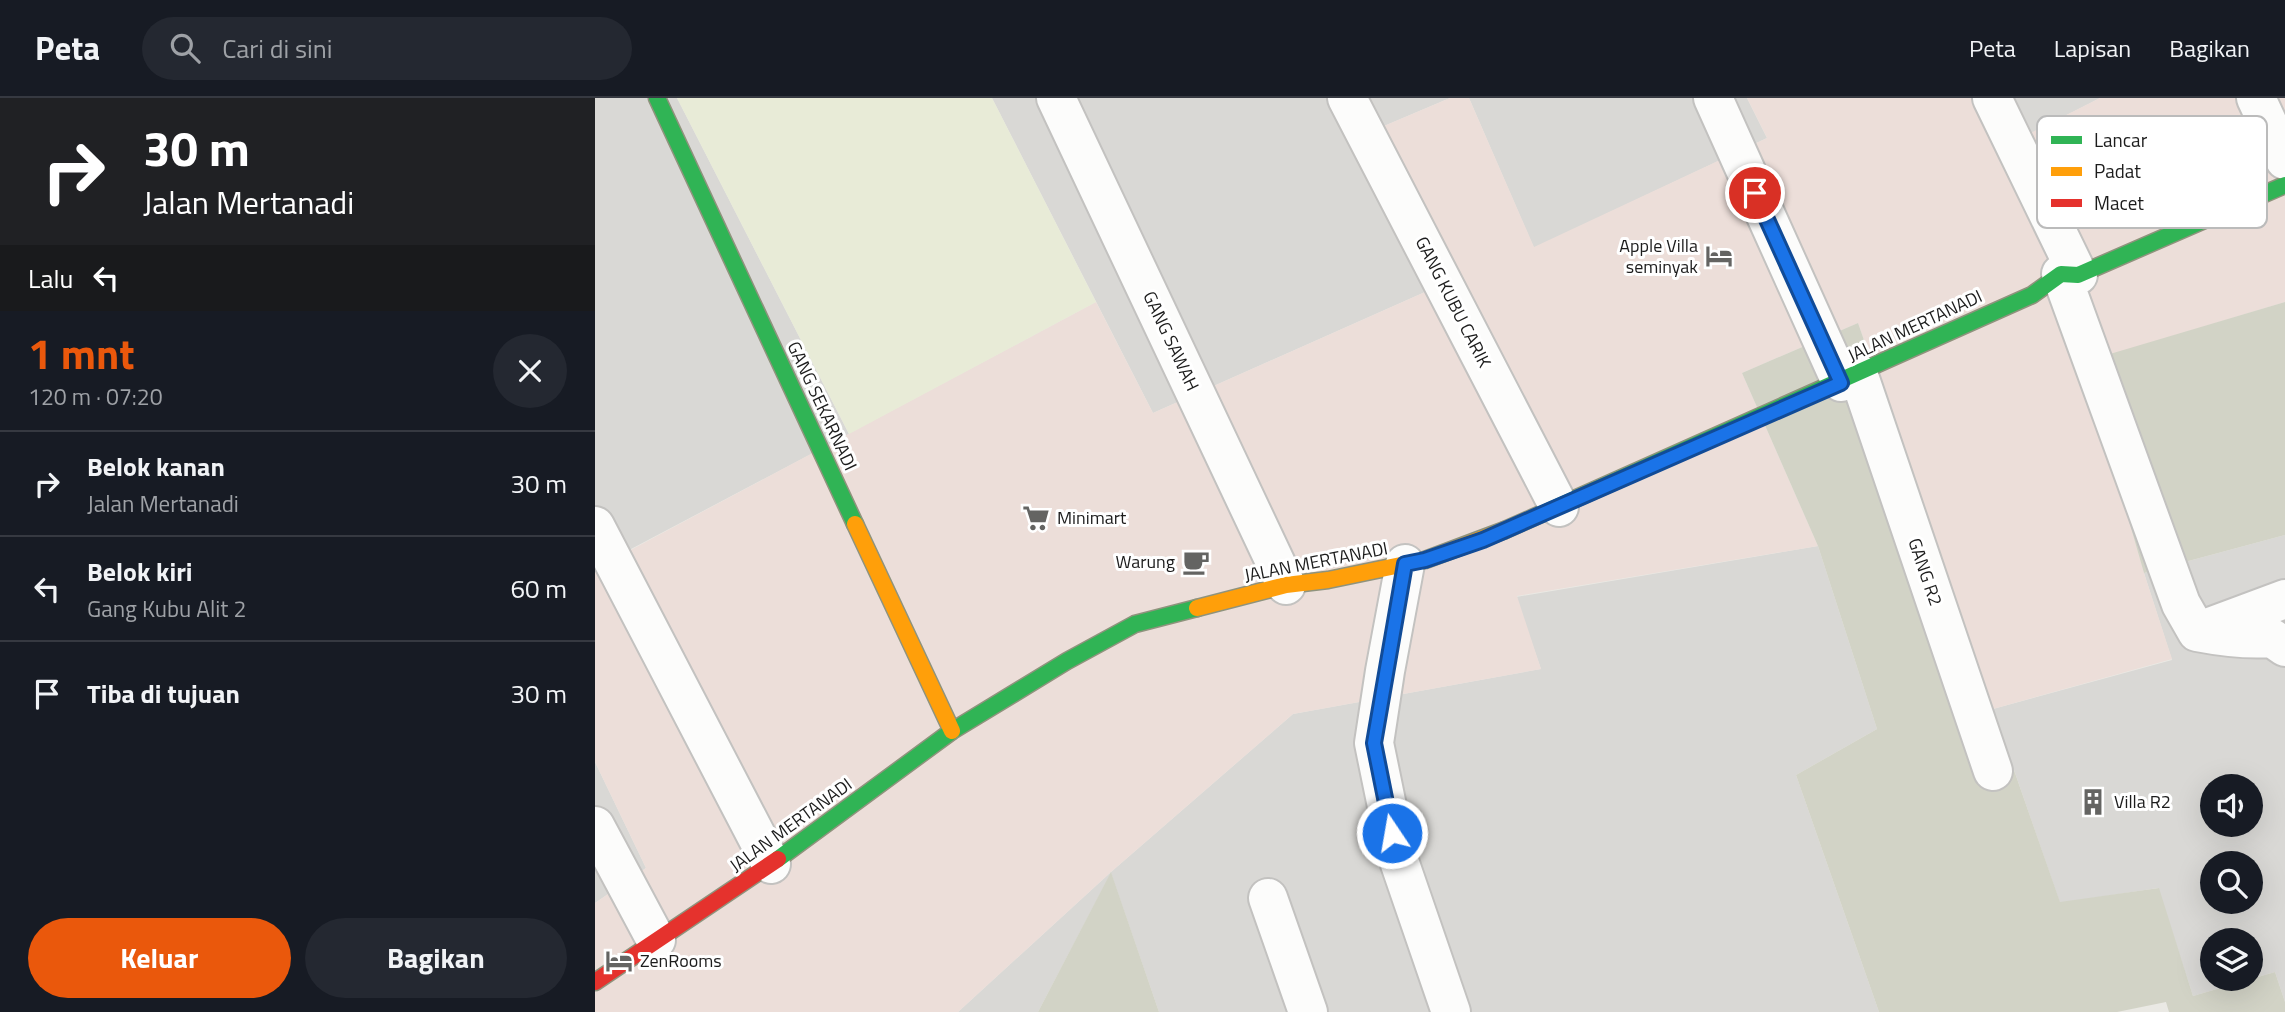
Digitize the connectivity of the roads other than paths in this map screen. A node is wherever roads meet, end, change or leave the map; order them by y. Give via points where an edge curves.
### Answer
1 (657, 98) edge
2 (1056, 98) edge
3 (1347, 98) edge
4 (1713, 98) edge
5 (1992, 98) edge
6 (2256, 98) edge
7 (2264, 116) edge
8 (2267, 122) edge
9 (2285, 160) edge
10 (2285, 185) edge
11 (2267, 192) edge
12 (2037, 201) edge
13 (2049, 228) edge
14 (2181, 228) edge
15 (2069, 274) junction
16 (1849, 378) junction
17 (1559, 507) junction
18 (595, 526) edge
19 (1405, 564) junction
20 (1286, 584) junction
21 (2285, 599) edge
22 (2197, 632) junction
23 (2285, 648) edge
24 (952, 731) junction
25 (1993, 771) dead end
26 (595, 826) edge
27 (771, 864) junction
28 (1268, 898) dead end
29 (656, 940) junction
30 (595, 982) edge
31 (1308, 1012) edge
32 (1451, 1012) edge

1 - 24 street, GANG SEKARNADI
2 - 20 street, GANG SAWAH
3 - 17 street, GANG KUBU CARIK
4 - 16 street, GANG R2
5 - 12 street
6 - 7 street
8 - 9 street
10 - 11 street, JALAN MERTANADI
13 - 15 street
14 - 15 street, JALAN MERTANADI
15 - 16 street, JALAN MERTANADI
15 - 22 street via 2181,604
16 - 17 street, JALAN MERTANADI
16 - 25 street, GANG R2
17 - 19 street, JALAN MERTANADI via 1483,540
18 - 27 street
19 - 20 street, JALAN MERTANADI
19 - 32 street via 1374,743 1397,855
20 - 24 street, JALAN MERTANADI via 1135,624
21 - 22 street
22 - 23 street via 2239,639 2273,638
24 - 27 street, JALAN MERTANADI
26 - 29 street
27 - 29 street, JALAN MERTANADI
28 - 31 street
29 - 30 street, JALAN MERTANADI

